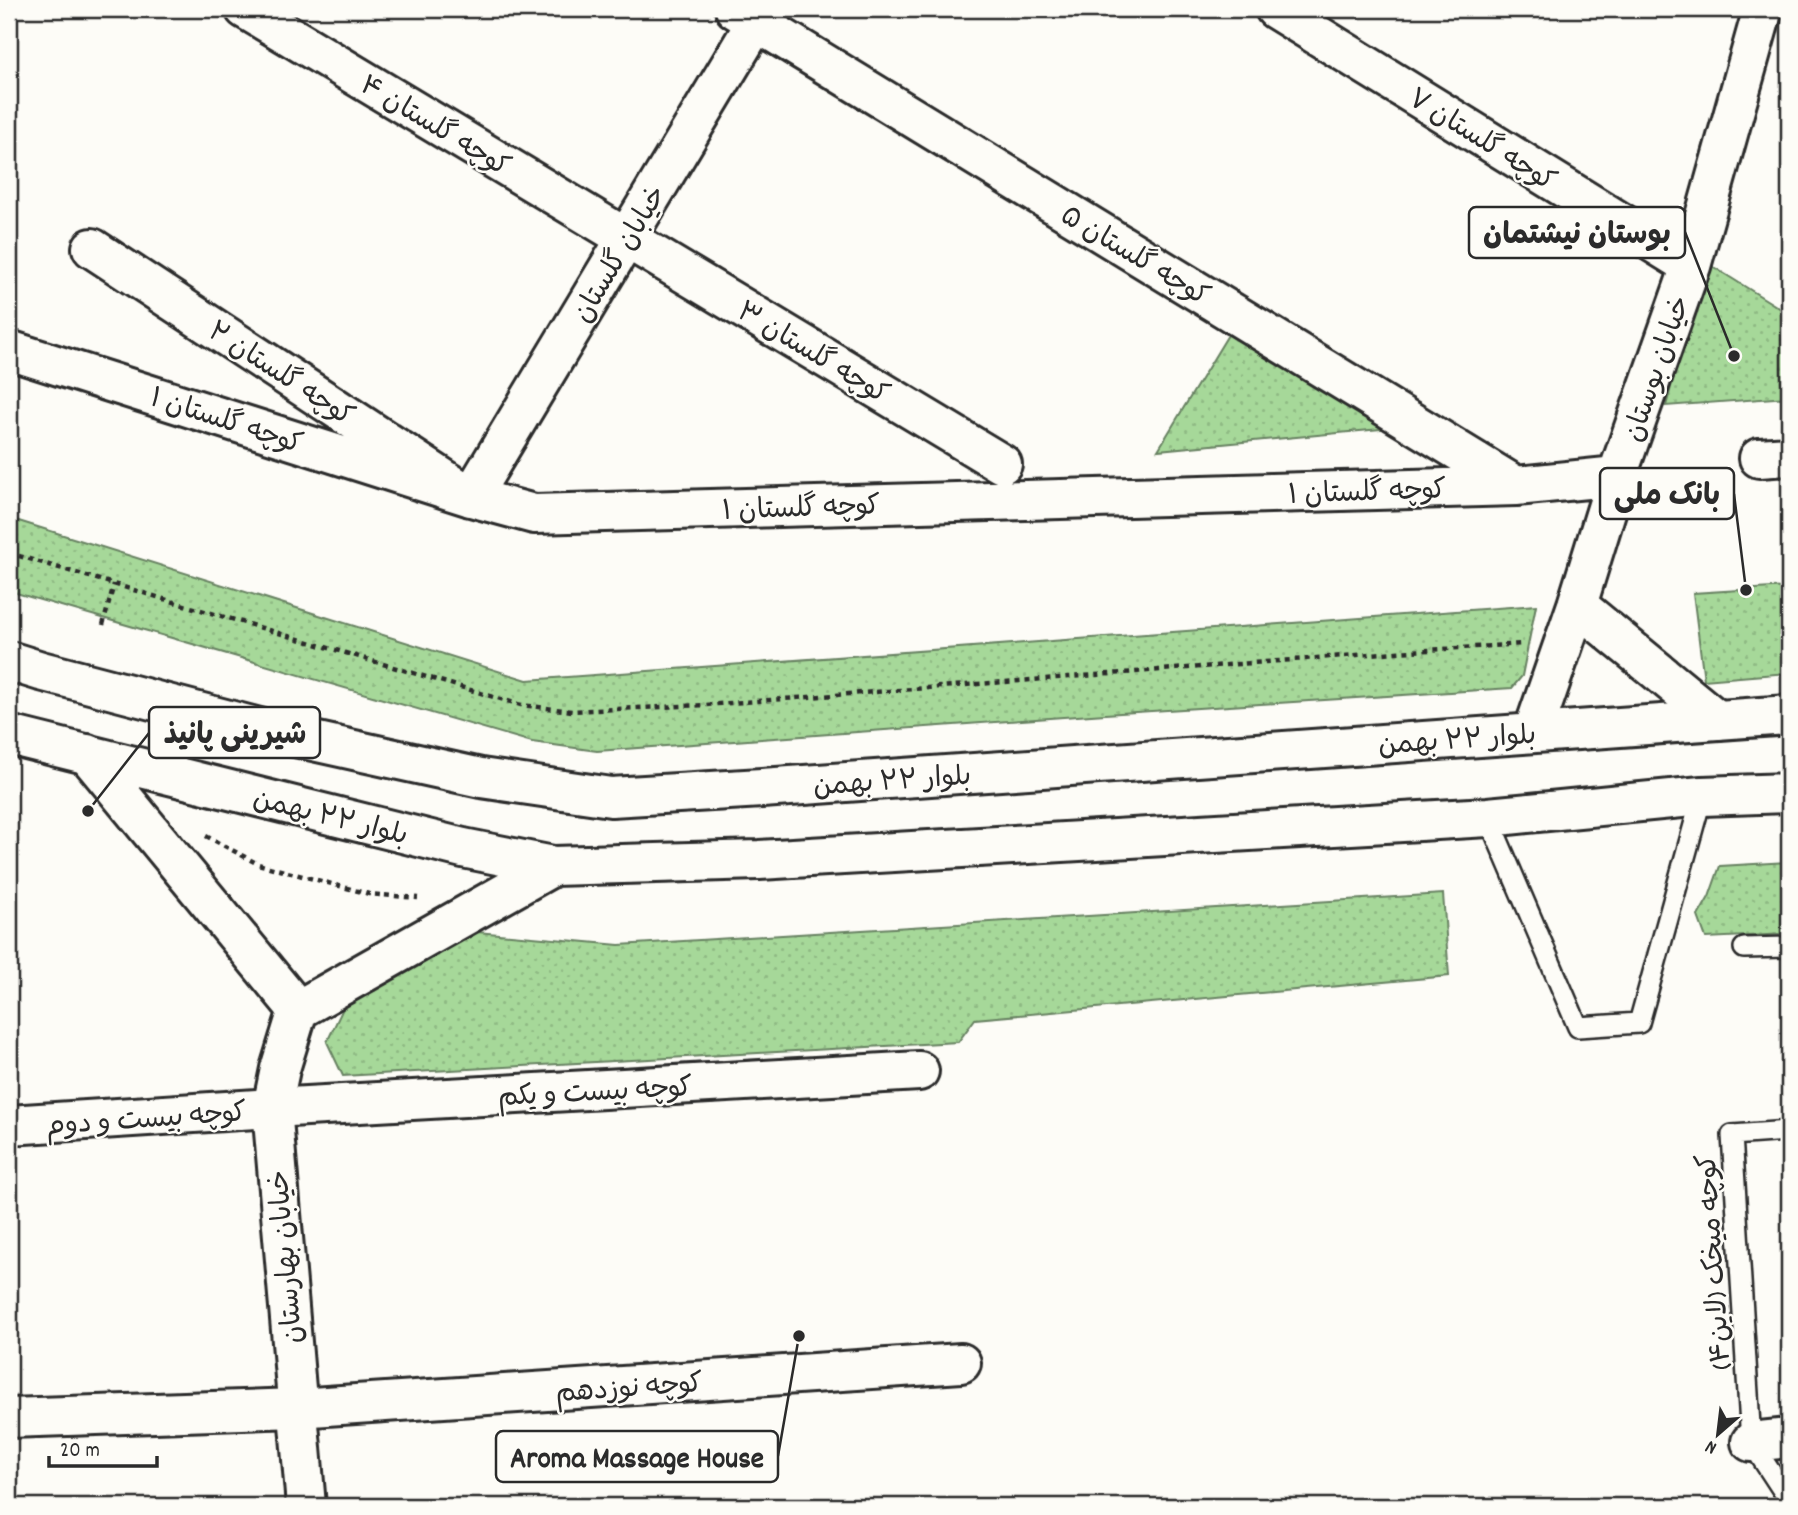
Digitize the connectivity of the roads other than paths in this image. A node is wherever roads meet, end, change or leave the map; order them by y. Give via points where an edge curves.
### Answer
1 (245, 9) edge
2 (1275, 9) edge
3 (1763, 9) edge
4 (1782, 9) edge
5 (752, 13) edge
6 (1789, 14) edge
7 (626, 238) junction
8 (92, 248) dead end
9 (1691, 266) junction
10 (9, 350) edge
11 (1002, 464) dead end
12 (1617, 476) junction
13 (1516, 486) junction
14 (471, 497) junction
15 (1577, 605) junction
16 (20, 662) edge
17 (1789, 715) edge
18 (1717, 720) junction
19 (1533, 732) junction
20 (9, 735) edge
21 (87, 754) junction
22 (1789, 793) edge
23 (1702, 796) junction
24 (1488, 817) junction
25 (553, 866) junction
26 (1789, 947) edge
27 (1744, 948) dead end
28 (298, 1010) junction
29 (919, 1071) dead end
30 (272, 1108) junction
31 (13, 1124) edge
32 (1789, 1131) edge
33 (961, 1363) dead end
34 (298, 1408) junction
35 (9, 1418) edge
36 (1789, 1438) edge
37 (1751, 1442) junction
38 (1789, 1500) edge
39 (306, 1506) edge

1 - 7 street, کوچه گلستان ۴
2 - 9 street, کوچه گلستان ۷
3 - 9 street, خیابان بوستان
4 - 6 street
5 - 7 street, خیابان گلستان
5 - 13 street, کوچه گلستان ۵
7 - 11 street, کوچه گلستان ۳
7 - 14 street, خیابان گلستان
8 - 14 street, کوچه گلستان ۲
9 - 12 street, خیابان بوستان
10 - 14 street, کوچه گلستان ۱
12 - 13 street, کوچه گلستان ۱
12 - 15 street, خیابان بوستان
13 - 14 street, کوچه گلستان ۱ via 534,514
15 - 18 street
15 - 19 street, خیابان بوستان
16 - 19 street, بلوار ۲۲ بهمن via 286,735 468,775 611,797
17 - 18 street, بلوار ۲۲ بهمن
18 - 19 street, بلوار ۲۲ بهمن
20 - 21 street, بلوار ۲۲ بهمن
21 - 25 street, بلوار ۲۲ بهمن via 463,848
21 - 28 street
22 - 23 street, بلوار ۲۲ بهمن
23 - 24 street, بلوار ۲۲ بهمن
23 - 24 lane via 1639,1023 1578,1027
24 - 25 street, بلوار ۲۲ بهمن via 759,860
25 - 28 street
26 - 27 lane
28 - 30 street, خیابان بهارستان
29 - 30 street, کوچه بیست و یکم
30 - 31 street, کوچه بیست و دوم
30 - 34 street, خیابان بهارستان
32 - 37 lane, کوچه میخک (لاین۴) via 1732,1135
33 - 34 street, کوچه نوزدهم
34 - 35 street, کوچه نوزدهم
34 - 39 street, خیابان بهارستان
36 - 37 street
37 - 38 lane

